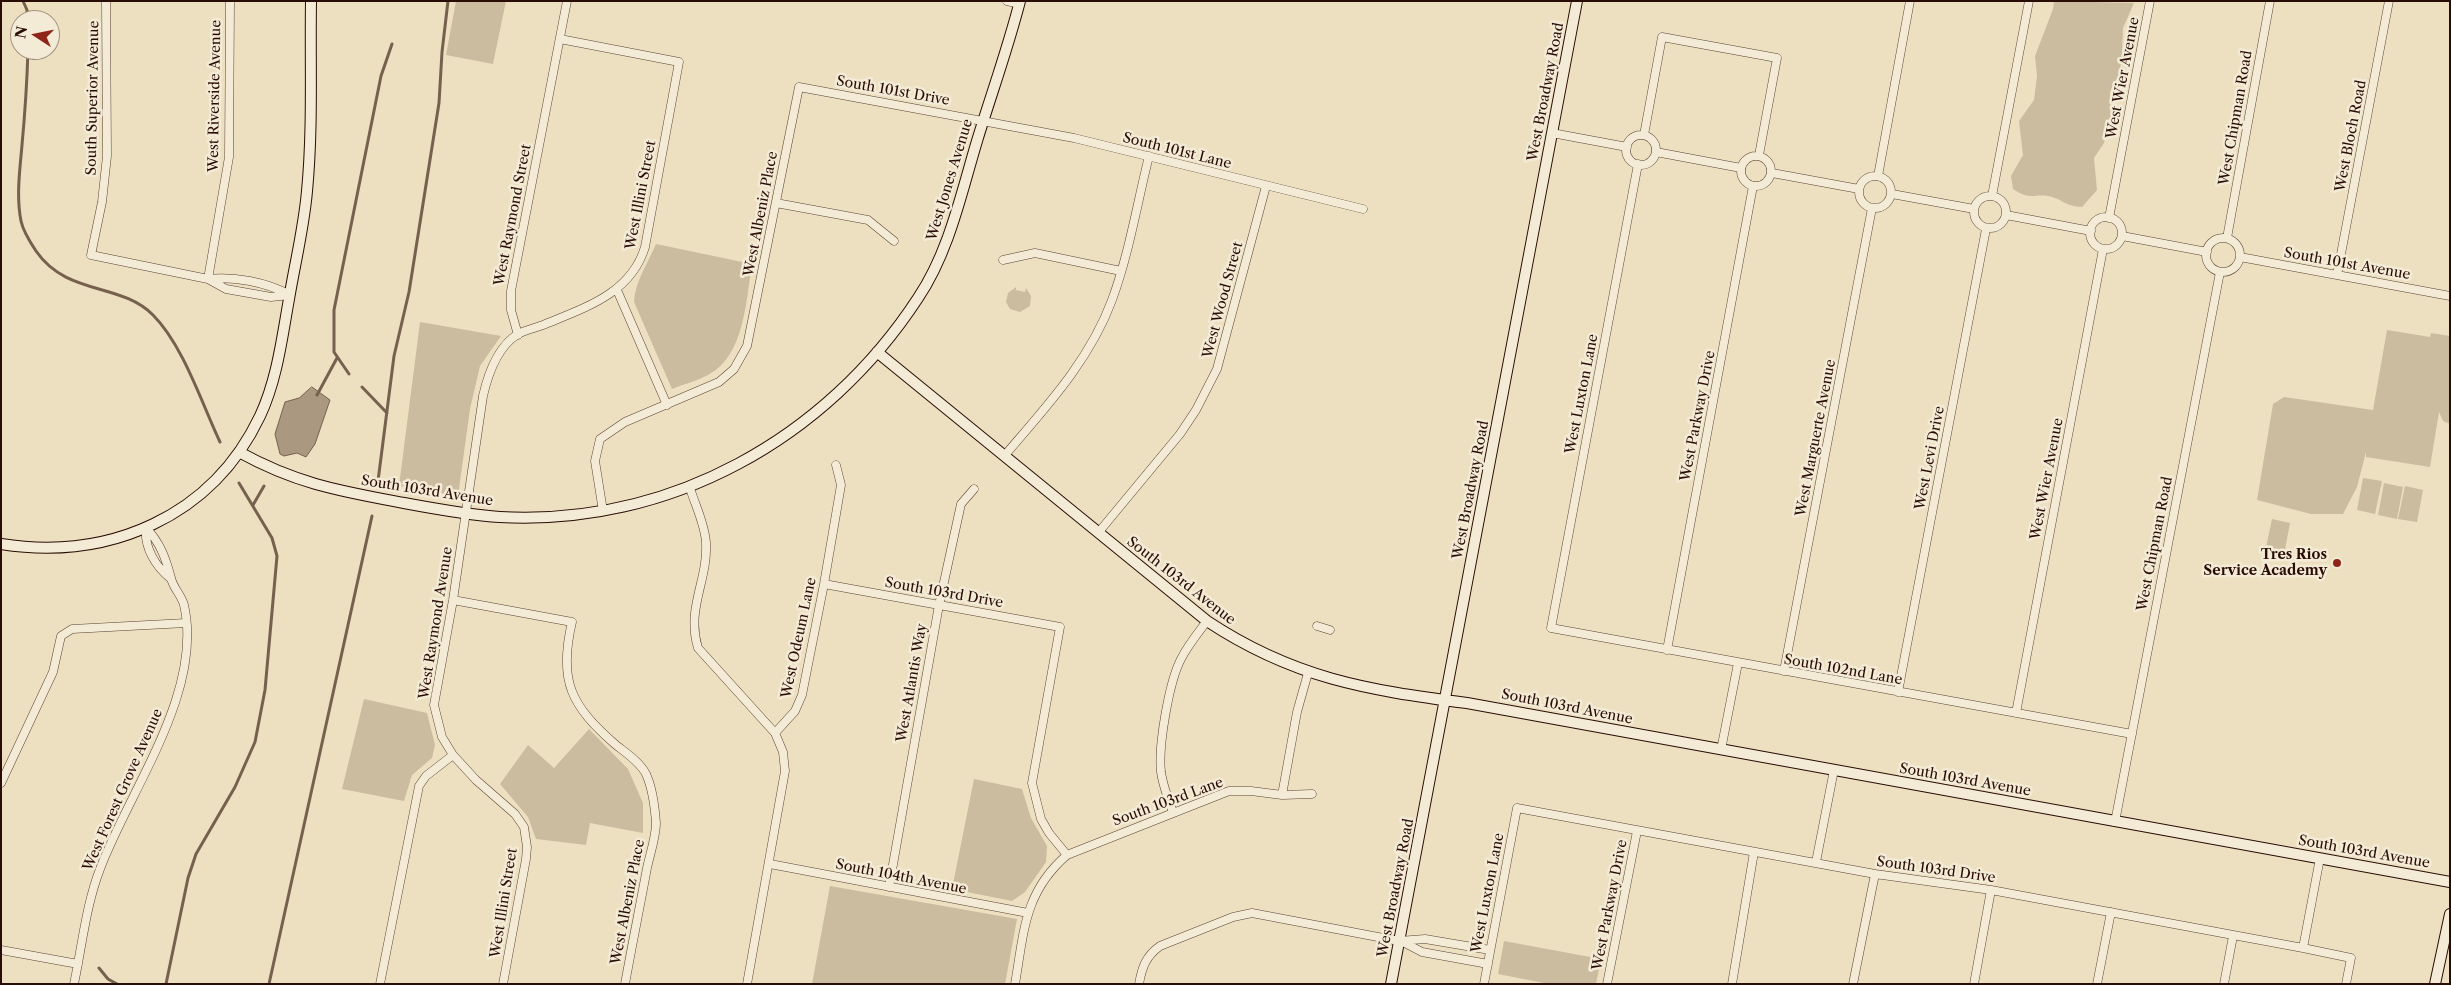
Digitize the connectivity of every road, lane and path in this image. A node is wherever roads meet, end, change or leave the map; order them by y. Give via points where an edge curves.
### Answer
1 (106, 1) edge
2 (230, 1) edge
3 (311, 1) edge
4 (567, 1) edge
5 (1007, 1) edge
6 (1577, 1) edge
7 (1910, 1) edge
8 (2029, 1) edge
9 (2150, 1) edge
10 (2270, 1) edge
11 (2389, 1) edge
12 (1020, 2) edge
13 (560, 39) junction
14 (799, 87) joint
15 (983, 120) junction
16 (1552, 133) junction
17 (1644, 135) junction
18 (1627, 147) junction
19 (1656, 152) junction
20 (1759, 155) junction
21 (1149, 156) junction
22 (1638, 164) junction
23 (1741, 168) junction
24 (1772, 173) junction
25 (1878, 176) junction
26 (1266, 186) junction
27 (1753, 186) junction
28 (1859, 189) junction
29 (1892, 194) junction
30 (1992, 196) junction
31 (776, 203) junction
32 (1872, 208) junction
33 (1363, 209) dead end
34 (1974, 209) junction
35 (2006, 215) junction
36 (2109, 218) junction
37 (1986, 228) junction
38 (2091, 231) junction
39 (2122, 236) junction
40 (2226, 238) junction
41 (894, 241) dead end
42 (2103, 249) junction
43 (2206, 252) junction
44 (2240, 257) junction
45 (1002, 260) dead end
46 (1120, 271) junction
47 (2220, 272) junction
48 (2337, 275) junction
49 (208, 279) junction
50 (617, 290) junction
51 (290, 295) junction
52 (2450, 296) edge
53 (518, 335) junction
54 (877, 352) junction
55 (667, 405) junction
56 (239, 452) junction
57 (1005, 455) junction
58 (836, 465) dead end
59 (690, 488) junction
60 (974, 489) dead end
61 (603, 511) junction
62 (466, 514) junction
63 (146, 528) junction
64 (1098, 533) junction
65 (1, 544) edge
66 (824, 584) junction
67 (453, 600) junction
68 (939, 605) junction
69 (1207, 620) junction
70 (186, 623) junction
71 (1317, 626) dead end
72 (1550, 628) joint
73 (1330, 630) dead end
74 (1667, 650) junction
75 (1738, 663) junction
76 (1784, 672) junction
77 (1308, 673) junction
78 (1898, 692) junction
79 (1446, 700) junction
80 (2016, 713) junction
81 (775, 733) junction
82 (2132, 734) junction
83 (1721, 750) junction
84 (453, 754) junction
85 (1834, 770) junction
86 (1, 783) edge
87 (1312, 794) dead end
88 (1282, 795) junction
89 (1517, 808) joint
90 (1173, 812) junction
91 (2115, 822) junction
92 (1637, 831) junction
93 (1754, 852) junction
94 (1067, 855) junction
95 (2320, 858) junction
96 (1816, 862) junction
97 (770, 864) junction
98 (1875, 874) junction
99 (2450, 882) edge
100 (888, 887) junction
101 (1991, 890) junction
102 (2111, 912) junction
103 (1028, 913) junction
104 (2450, 914) edge
105 (2233, 936) junction
106 (1399, 941) junction
107 (2303, 948) junction
108 (1, 950) edge
109 (1490, 950) junction
110 (78, 964) junction
111 (1488, 964) junction
112 (74, 984) edge
113 (380, 984) edge
114 (503, 984) edge
115 (625, 984) edge
116 (747, 984) edge
117 (1015, 984) edge
118 (1139, 984) edge
119 (1391, 984) edge
120 (1484, 984) edge
121 (1607, 984) edge
122 (1732, 984) edge
123 (1853, 984) edge
124 (1974, 984) edge
125 (2097, 984) edge
126 (2224, 984) edge
127 (2346, 984) edge
128 (2435, 984) edge

1 - 49 street, South Superior Avenue via 107,156 91,255
2 - 49 street, West Riverside Avenue via 229,157
3 - 51 street via 306,208
4 - 13 street, West Raymond Street
5 - 12 street
6 - 16 street, West Broadway Road
7 - 25 street
8 - 30 street
9 - 36 street, West Wier Avenue
10 - 40 street, West Chipman Road
11 - 48 street, West Bloch Road
12 - 15 street, West Jones Avenue
13 - 50 street, West Illini Street via 679,62 645,247 636,268
13 - 53 street, West Raymond Street via 511,292 511,310
14 - 15 street, South 101st Drive
14 - 31 street, West Albeniz Place
15 - 21 street, South 101st Lane
15 - 54 street, West Jones Avenue via 944,249 918,298
16 - 18 street
16 - 79 street, West Broadway Road
17 - 18 street via 1635,136
17 - 19 street via 1655,143
17 - 20 street via 1662,37 1778,58
18 - 22 street via 1629,158
19 - 22 street via 1650,162
19 - 23 street
20 - 23 street via 1749,157
20 - 24 street via 1768,160
21 - 26 street, South 101st Lane
21 - 46 street
22 - 72 street, West Luxton Lane
23 - 27 street via 1742,178
24 - 27 street via 1766,182
24 - 28 street
25 - 28 street via 1866,178
25 - 29 street via 1889,182
26 - 33 street, South 101st Lane
26 - 64 street, West Wood Street via 1217,369 1180,434
27 - 74 street, West Parkway Drive
28 - 32 street via 1861,200
29 - 32 street via 1885,206
29 - 34 street
30 - 34 street via 1982,198
30 - 35 street via 2005,205
31 - 41 street via 868,220
31 - 55 street, West Albeniz Place via 747,346 734,369 719,382
32 - 76 street, West Marguerte Avenue
34 - 37 street via 1977,223
35 - 37 street via 1996,228
35 - 38 street
36 - 38 street via 2097,220
36 - 39 street via 2119,224
37 - 78 street, West Levi Drive
38 - 42 street via 2092,240
39 - 42 street via 2113,248
39 - 43 street
40 - 43 street via 2212,242
40 - 44 street via 2235,243
42 - 80 street, West Wier Avenue
43 - 47 street via 2209,265
44 - 47 street via 2235,267
44 - 48 street, South 101st Avenue
45 - 46 street via 1035,253
46 - 57 street via 1112,300 1082,360
47 - 82 street, West Chipman Road
48 - 52 street, South 101st Avenue
49 - 51 street via 226,289 271,297
50 - 53 street, West Illini Street via 597,303
50 - 55 street
51 - 56 street via 267,400
53 - 62 street via 492,366 486,384
54 - 57 street, South 103rd Avenue
54 - 59 street, South 103rd Avenue via 823,407 789,434 751,458
55 - 61 street, West Albeniz Place via 625,422 600,439 596,468
56 - 62 street, South 103rd Avenue via 275,471 315,485
56 - 63 street via 202,492
57 - 64 street, South 103rd Avenue
58 - 66 street, West Odeum Lane via 840,485
59 - 61 street, South 103rd Avenue
59 - 81 street via 706,542 693,617 698,648
60 - 68 street, West Atlantis Way via 961,504
61 - 62 street, South 103rd Avenue via 525,517
62 - 67 street, West Raymond Avenue
63 - 65 street via 118,539 85,546 46,549
63 - 70 street, West Forest Grove Avenue via 145,541 159,570 171,579 184,603
64 - 69 street, South 103rd Avenue
66 - 68 street, South 103rd Drive
66 - 81 street, West Odeum Lane via 802,695 795,711
67 - 84 street, West Raymond Avenue via 434,705 442,737
67 - 115 street, West Albeniz Place via 572,622 566,666 572,694 597,729 646,774 656,824
68 - 94 street, South 103rd Drive via 1060,627 1032,782 1041,819
68 - 100 street, West Atlantis Way
69 - 77 street, South 103rd Avenue via 1254,650
69 - 90 street via 1180,659 1166,716 1160,769
70 - 86 street via 72,630 61,636 53,672
70 - 110 street, West Forest Grove Avenue via 188,642 171,714 150,766 99,869
71 - 73 street
72 - 74 street, South 102nd Lane
74 - 75 street, South 102nd Lane
75 - 76 street, South 102nd Lane
75 - 83 street
76 - 78 street, South 102nd Lane
77 - 79 street, South 103rd Avenue via 1363,687
77 - 88 street via 1297,712
78 - 80 street, South 102nd Lane
79 - 83 street, South 103rd Avenue
79 - 106 street, West Broadway Road
80 - 82 street, South 102nd Lane
81 - 97 street via 783,752 785,771
82 - 91 street, West Chipman Road
83 - 85 street, South 103rd Avenue
84 - 113 street via 419,786
84 - 114 street, West Illini Street via 524,826 526,859
85 - 91 street, South 103rd Avenue
85 - 96 street
87 - 88 street, South 103rd Lane
88 - 90 street, South 103rd Lane via 1229,791
89 - 92 street, South 103rd Drive
89 - 109 street, West Luxton Lane
90 - 94 street, South 103rd Lane
91 - 95 street, South 103rd Avenue
92 - 93 street, South 103rd Drive
92 - 121 street, West Parkway Drive
93 - 96 street, South 103rd Drive
93 - 122 street
94 - 103 street, South 103rd Lane via 1040,883
95 - 99 street, South 103rd Avenue
95 - 107 street
96 - 98 street, South 103rd Drive
97 - 100 street, South 104th Avenue
97 - 116 street
98 - 101 street, South 103rd Drive
98 - 123 street
100 - 103 street, South 104th Avenue
101 - 102 street, South 103rd Drive
101 - 124 street
102 - 105 street, South 103rd Drive
102 - 125 street
103 - 117 street, South 103rd Lane
104 - 128 street
105 - 107 street, South 103rd Drive
105 - 126 street
106 - 109 street via 1425,939
106 - 111 street via 1422,952
106 - 118 street via 1252,913 1233,917 1160,946 1151,953 1142,968
106 - 119 street, West Broadway Road
107 - 127 street, South 103rd Drive via 2351,958
108 - 110 street
109 - 111 street, West Luxton Lane
110 - 112 street, West Forest Grove Avenue
111 - 120 street, West Luxton Lane

